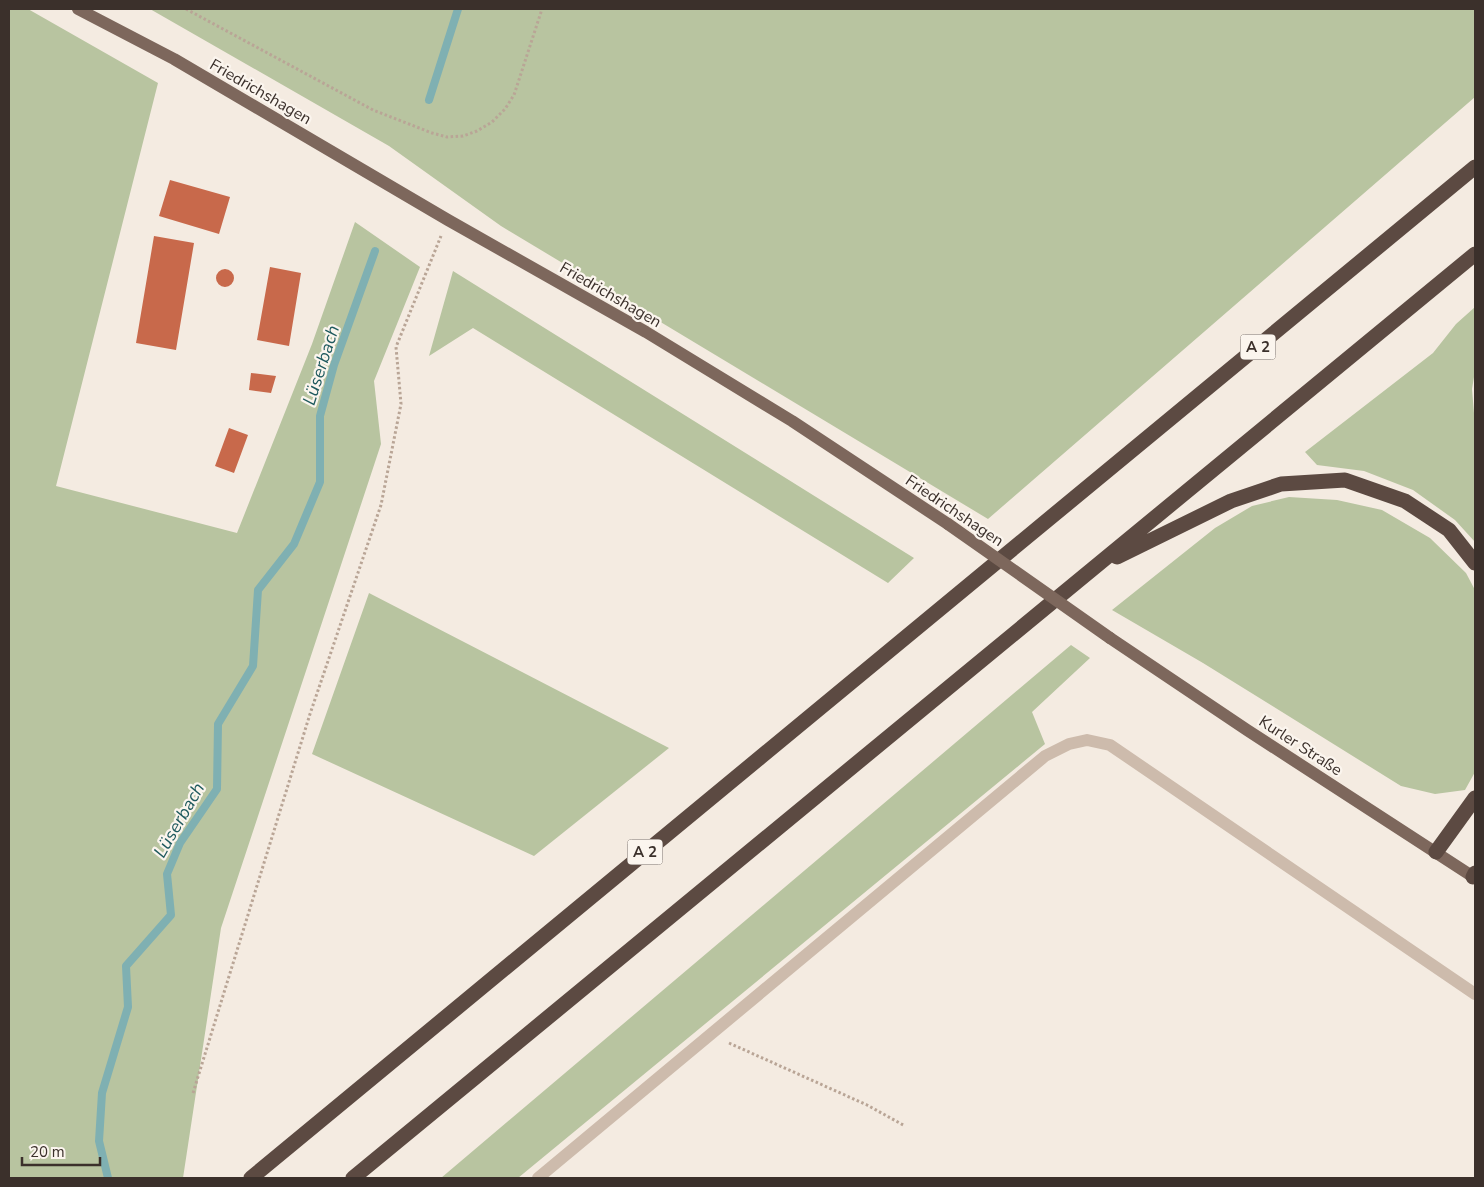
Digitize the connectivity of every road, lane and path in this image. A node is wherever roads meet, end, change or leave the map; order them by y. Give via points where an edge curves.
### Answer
1 (78, 9) edge
2 (186, 9) edge
3 (542, 9) edge
4 (1475, 167) edge
5 (448, 220) junction
6 (1475, 254) edge
7 (1475, 563) edge
8 (1097, 566) junction
9 (1110, 638) joint
10 (1475, 798) edge
11 (1436, 852) junction
12 (1474, 876) edge
13 (1475, 994) edge
14 (710, 1034) junction
15 (193, 1093) dead end
16 (905, 1126) dead end
17 (251, 1178) edge
18 (353, 1178) edge
19 (538, 1178) edge

1 - 5 main road, Friedrichshagen via 174,59
2 - 3 path via 373,110 448,137 477,131 505,109 514,95
4 - 17 highway, A 2
5 - 9 main road, Friedrichshagen, bridge via 646,332 776,411 948,524
5 - 15 path via 396,346 401,404 381,506 310,714
6 - 8 highway
7 - 8 highway via 1449,530 1405,501 1345,480 1281,484 1231,501
8 - 18 highway
9 - 11 main road, Kurler Straße
10 - 11 highway
11 - 12 main road, Kurler Straße
13 - 14 lane via 1110,745 1087,740 1069,744 1045,756
14 - 16 path via 867,1105
14 - 19 lane

